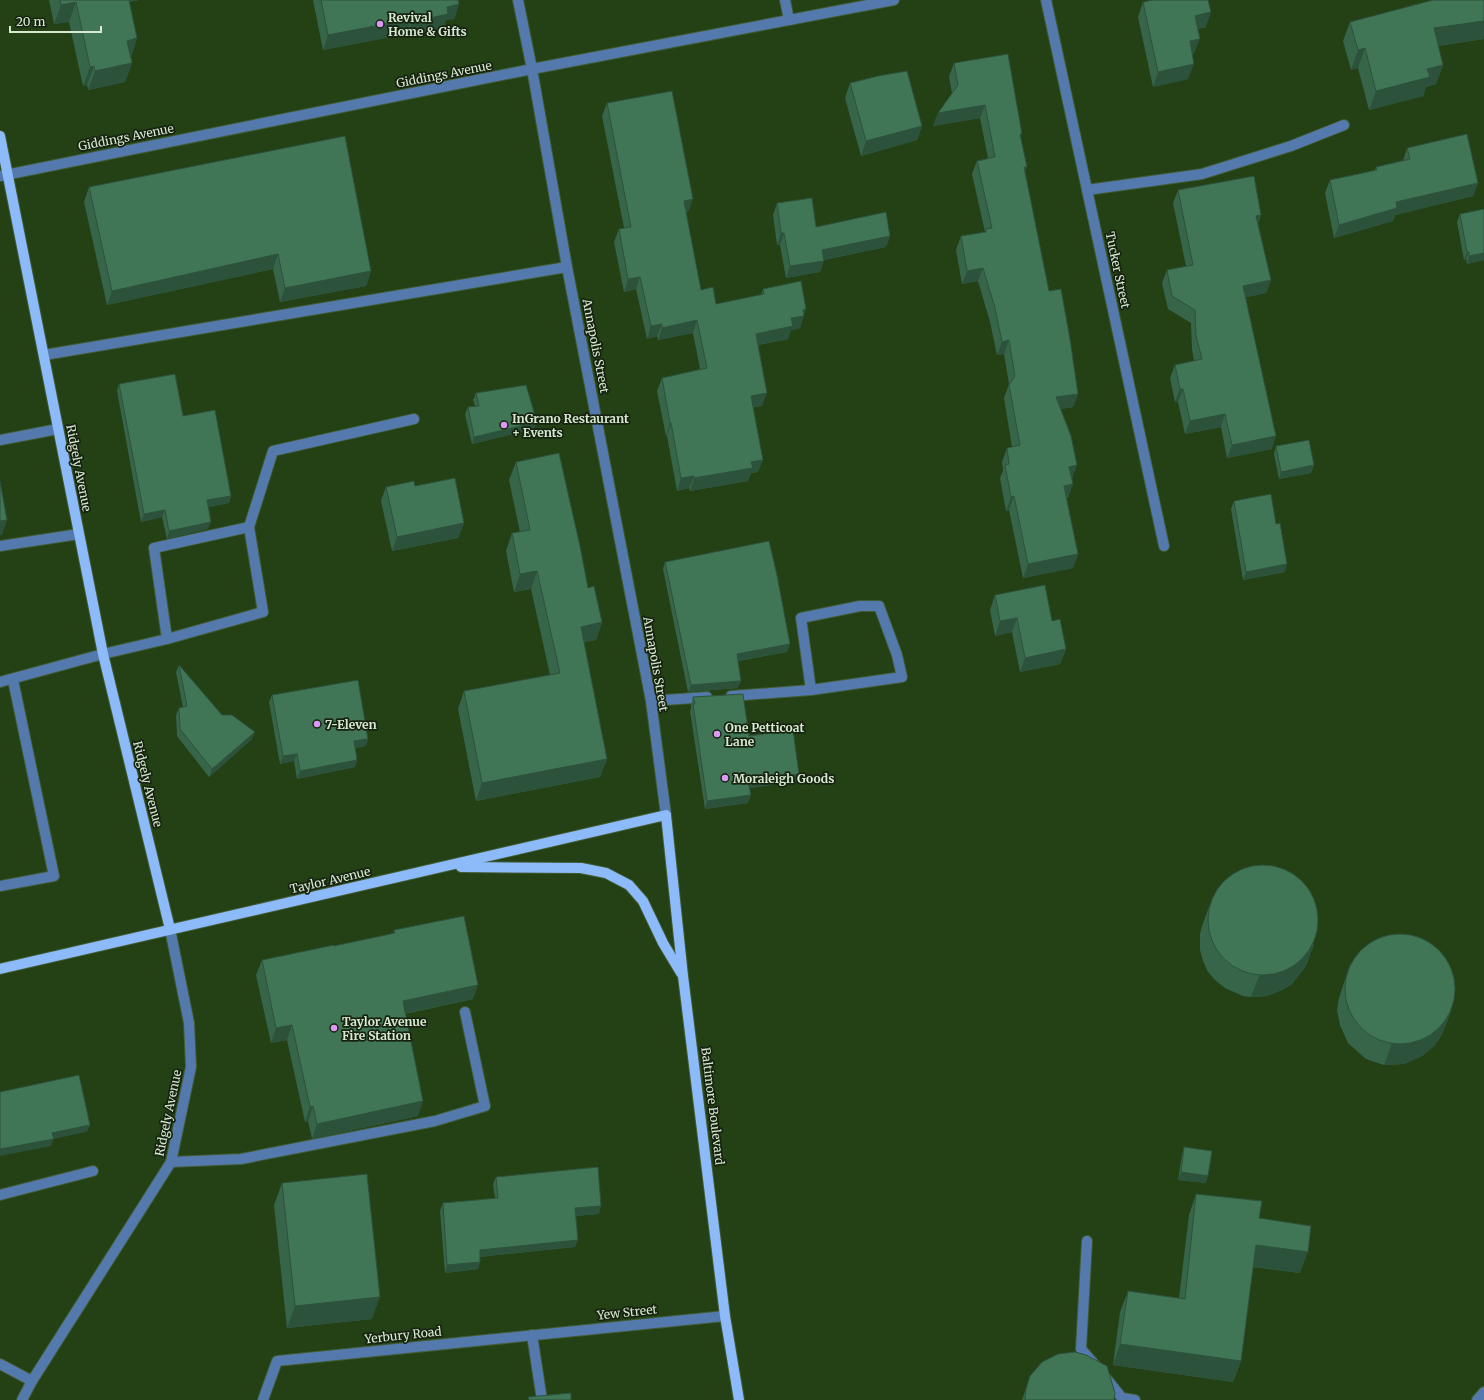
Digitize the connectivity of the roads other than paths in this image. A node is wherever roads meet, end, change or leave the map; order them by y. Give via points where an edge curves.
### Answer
1 (518, 0) edge
2 (785, 0) edge
3 (894, 0) edge
4 (1046, 0) edge
5 (789, 20) junction
6 (532, 69) junction
7 (1344, 124) dead end
8 (0, 136) edge
9 (4, 175) edge
10 (1087, 190) junction
11 (567, 267) junction
12 (44, 355) junction
13 (414, 419) dead end
14 (58, 429) junction
15 (0, 440) edge
16 (249, 527) junction
17 (79, 534) junction
18 (0, 546) edge
19 (1164, 546) dead end
20 (167, 639) junction
21 (103, 654) junction
22 (12, 680) junction
23 (0, 682) edge
24 (811, 690) junction
25 (651, 701) junction
26 (666, 815) junction
27 (445, 866) junction
28 (0, 886) edge
29 (170, 929) junction
30 (0, 969) edge
31 (683, 976) junction
32 (465, 1012) dead end
33 (171, 1162) junction
34 (93, 1171) dead end
35 (0, 1195) edge
36 (1087, 1241) dead end
37 (725, 1316) junction
38 (532, 1335) junction
39 (0, 1364) edge
40 (32, 1381) junction
41 (1484, 1392) edge
42 (22, 1400) edge
43 (263, 1400) edge
44 (542, 1400) edge
45 (739, 1400) edge
46 (1135, 1400) edge
47 (1477, 1400) edge

1 - 6 street, Annapolis Street
2 - 5 street
3 - 5 street, Giddings Avenue
4 - 10 street, Tucker Street
5 - 6 street, Giddings Avenue
6 - 9 street, Giddings Avenue
6 - 11 street, Annapolis Street
7 - 10 street via 1291,146 1202,174
8 - 9 main road, Ridgely Avenue
9 - 12 main road, Ridgely Avenue
10 - 19 street, Tucker Street
11 - 12 street
11 - 25 street, Annapolis Street
12 - 14 main road, Ridgely Avenue
13 - 16 street via 272,450
14 - 15 street
14 - 17 main road, Ridgely Avenue
16 - 20 street via 262,612
16 - 20 street via 154,548
17 - 18 street
17 - 21 main road, Ridgely Avenue
20 - 21 street
21 - 22 street
21 - 29 main road, Ridgely Avenue
22 - 23 street
22 - 28 street via 54,876
24 - 24 street via 801,618 860,606 879,606 898,655 902,677
24 - 25 street
25 - 26 street, Annapolis Street
26 - 27 main road, Taylor Avenue
26 - 31 main road, Baltimore Boulevard
27 - 29 main road, Taylor Avenue
27 - 31 main road via 581,868 606,873 629,885 643,901
29 - 30 main road, Taylor Avenue
29 - 33 street, Ridgely Avenue via 189,1023 191,1067
31 - 37 main road, Baltimore Boulevard
32 - 33 street via 485,1106 435,1121 241,1159
33 - 40 street, Ridgely Avenue
34 - 35 street
36 - 46 street via 1081,1349 1122,1398
37 - 38 street, Yew Street
37 - 45 main road, Baltimore Boulevard
38 - 43 street, Yerbury Road via 277,1361
38 - 44 street
39 - 40 street
40 - 42 street, Ridgely Avenue
41 - 47 street

